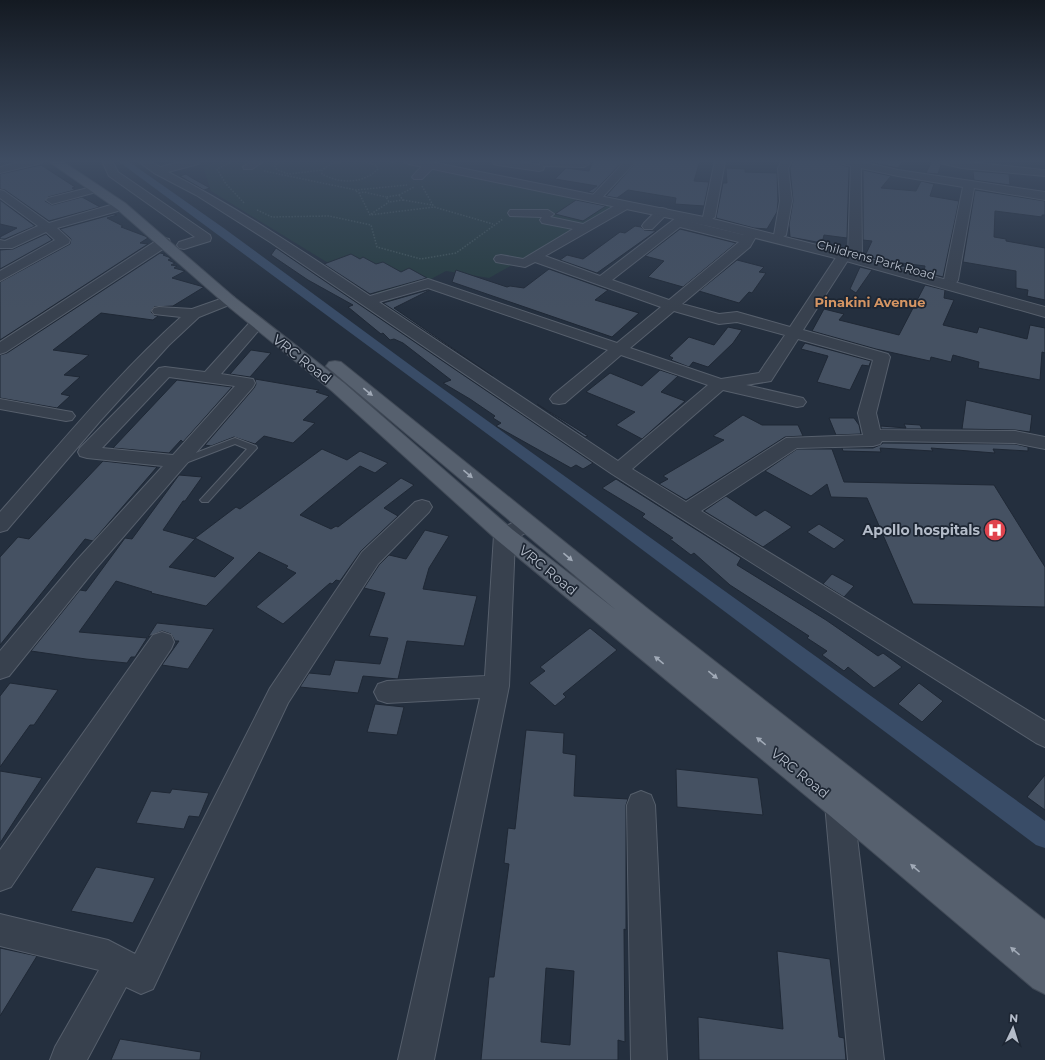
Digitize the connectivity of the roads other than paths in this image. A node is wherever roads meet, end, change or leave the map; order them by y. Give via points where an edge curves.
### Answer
1 (24, 210) edge
2 (105, 210) edge
3 (127, 210) edge
4 (138, 210) edge
5 (165, 210) edge
6 (229, 210) edge
7 (615, 210) edge
8 (654, 210) edge
9 (674, 210) edge
10 (710, 210) edge
11 (784, 210) edge
12 (856, 210) edge
13 (961, 210) edge
14 (662, 212) junction
15 (514, 213) road end
16 (709, 217) junction
17 (681, 220) junction
18 (648, 226) dead end
19 (47, 227) junction
20 (585, 228) junction
21 (780, 235) junction
22 (750, 237) junction
23 (174, 243) junction
24 (0, 244) edge
25 (534, 258) junction
26 (855, 258) junction
27 (501, 259) dead end
28 (917, 274) junction
29 (0, 277) edge
30 (951, 280) junction
31 (602, 281) junction
32 (229, 300) junction
33 (368, 301) junction
34 (1045, 305) edge
35 (672, 306) junction
36 (159, 311) dead end
37 (1045, 312) edge
38 (194, 314) junction
39 (257, 323) junction
40 (794, 333) junction
41 (622, 348) junction
42 (0, 349) edge
43 (209, 377) junction
44 (720, 384) junction
45 (559, 399) dead end
46 (797, 402) dead end
47 (0, 404) edge
48 (66, 416) dead end
49 (872, 435) junction
50 (1045, 443) edge
51 (178, 462) junction
52 (619, 470) junction
53 (205, 500) dead end
54 (422, 507) dead end
55 (687, 511) junction
56 (0, 525) edge
57 (516, 529) junction
58 (162, 642) dead end
59 (0, 668) edge
60 (496, 686) junction
61 (387, 692) dead end
62 (1045, 735) edge
63 (839, 804) junction
64 (641, 805) dead end
65 (0, 876) edge
66 (0, 930) edge
67 (1045, 941) edge
68 (120, 963) junction
69 (1045, 976) edge
70 (68, 1060) edge
71 (416, 1060) edge
72 (649, 1060) edge
73 (866, 1060) edge

1 - 19 street
2 - 19 street
3 - 23 main road, VRC Road
4 - 23 main road
5 - 23 street via 205,238
6 - 33 street
7 - 20 street
8 - 14 street
9 - 16 street, Childrens Park Road
10 - 16 street
11 - 21 street
12 - 26 street
13 - 30 street
14 - 17 street
14 - 18 street
15 - 20 street via 547,217
16 - 21 street, Childrens Park Road
17 - 22 street
17 - 31 street
19 - 24 street via 6,245
19 - 29 street via 64,240
20 - 25 street
21 - 26 street, Childrens Park Road
22 - 26 street
22 - 35 street
23 - 32 main road, VRC Road
23 - 42 street
23 -> 57 main road via 373,396
25 - 27 street via 525,263
25 - 31 street
26 - 28 street, Childrens Park Road
26 - 40 street
28 - 30 street, Childrens Park Road
28 - 37 street, Childrens Park Road
30 - 34 street, Childrens Park Road
31 - 35 street
32 - 38 street
32 - 39 main road, VRC Road
33 - 41 street via 428,283
33 - 52 street
35 - 40 street via 719,319 736,317
35 - 41 street
36 - 38 street
38 - 56 street via 153,353
39 - 43 street
39 - 57 main road, VRC Road
40 - 44 street via 765,377
40 - 49 street via 882,357 867,413
41 - 44 street
41 - 45 street
43 - 51 street via 247,383
43 - 51 street via 165,372 87,452
44 - 46 street
44 - 52 street
47 - 48 street
49 - 50 street via 1015,436
49 - 55 street via 873,440 793,442
51 - 53 lane via 235,441 253,448
51 - 59 street via 84,567
52 - 55 street
54 - 68 street via 370,558 279,696 141,977
55 - 62 street
57 - 60 street
63 -> 57 main road, VRC Road
57 -> 67 main road via 639,616
58 - 65 street
60 - 61 street
60 - 71 street
69 -> 63 main road, VRC Road
63 - 73 street
64 - 72 street
66 - 68 street via 108,956
68 - 70 street

